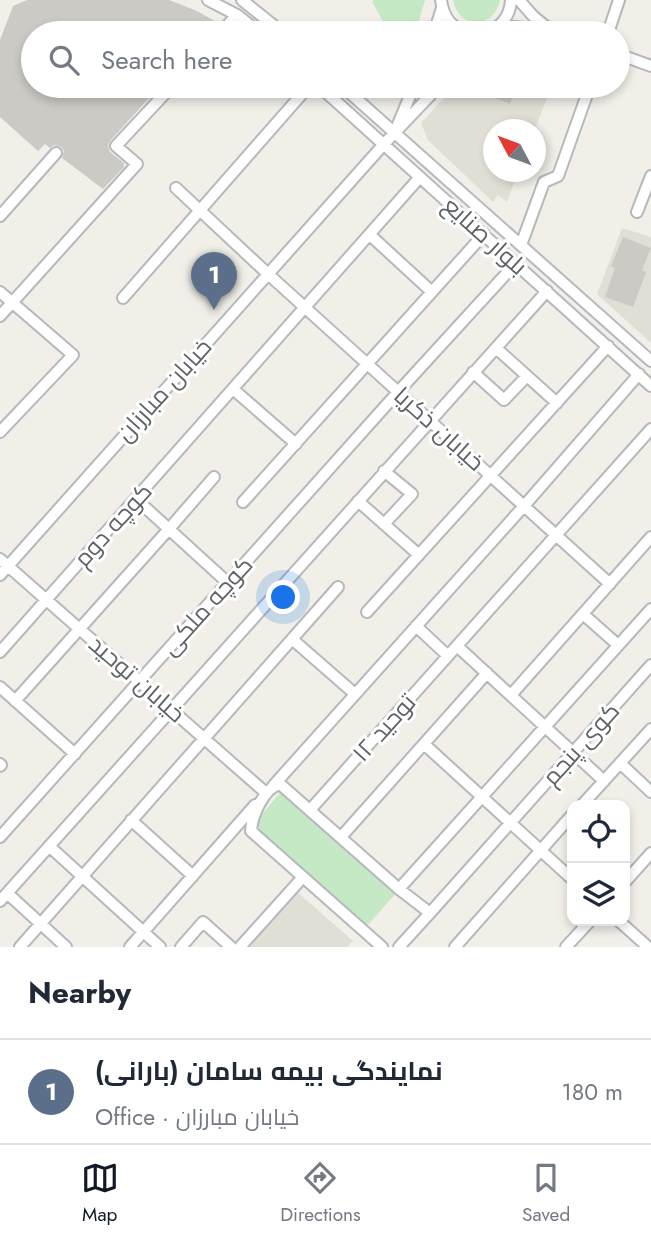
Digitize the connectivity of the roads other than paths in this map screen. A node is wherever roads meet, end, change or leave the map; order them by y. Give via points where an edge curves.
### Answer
1 (208, 0) edge
2 (242, 0) edge
3 (257, 0) edge
4 (511, 0) edge
5 (619, 0) edge
6 (524, 2) edge
7 (442, 4) edge
8 (237, 15) junction
9 (266, 19) junction
10 (231, 21) edge
11 (245, 21) edge
12 (268, 21) edge
13 (437, 21) edge
14 (449, 21) edge
15 (502, 21) edge
16 (540, 21) edge
17 (612, 21) edge
18 (630, 58) edge
19 (651, 66) edge
20 (161, 98) edge
21 (299, 98) edge
22 (332, 98) edge
23 (356, 98) edge
24 (409, 98) edge
25 (427, 98) edge
26 (586, 98) edge
27 (394, 132) junction
28 (384, 144) junction
29 (56, 153) dead end
30 (651, 176) edge
31 (420, 177) junction
32 (176, 188) dead end
33 (201, 211) junction
34 (637, 212) dead end
35 (0, 216) edge
36 (484, 234) junction
37 (370, 235) junction
38 (521, 245) junction
39 (516, 263) junction
40 (268, 274) junction
41 (547, 291) junction
42 (0, 292) edge
43 (432, 292) junction
44 (123, 298) dead end
45 (12, 303) junction
46 (305, 309) junction
47 (0, 316) edge
48 (608, 346) junction
49 (496, 348) junction
50 (651, 361) edge
51 (367, 364) junction
52 (474, 372) junction
53 (639, 374) junction
54 (527, 376) junction
55 (651, 386) edge
56 (233, 389) junction
57 (398, 392) junction
58 (557, 403) junction
59 (429, 421) junction
60 (651, 429) edge
61 (0, 432) edge
62 (296, 444) junction
63 (384, 471) junction
64 (491, 476) junction
65 (214, 477) dead end
66 (136, 499) junction
67 (358, 501) junction
68 (243, 502) dead end
69 (524, 506) junction
70 (384, 524) junction
71 (169, 529) junction
72 (555, 535) junction
73 (651, 537) edge
74 (419, 555) junction
75 (2, 567) edge
76 (228, 583) junction
77 (610, 584) junction
78 (338, 587) dead end
79 (46, 600) junction
80 (651, 609) edge
81 (368, 612) dead end
82 (583, 614) junction
83 (416, 626) junction
84 (79, 629) junction
85 (292, 639) junction
86 (618, 645) junction
87 (457, 646) junction
88 (0, 652) edge
89 (448, 656) junction
90 (651, 665) edge
91 (487, 673) junction
92 (140, 682) junction
93 (0, 687) edge
94 (355, 694) junction
95 (511, 695) junction
96 (15, 701) junction
97 (172, 710) junction
98 (545, 726) junction
99 (651, 729) edge
100 (204, 738) junction
101 (424, 744) junction
102 (573, 752) junction
103 (75, 754) junction
104 (620, 763) junction
105 (604, 781) junction
106 (270, 789) junction
107 (651, 792) edge
108 (482, 796) junction
109 (587, 800) edge
110 (310, 810) junction
111 (131, 820) junction
112 (567, 821) edge
113 (510, 823) junction
114 (0, 837) edge
115 (341, 837) junction
116 (49, 846) junction
117 (541, 850) junction
118 (651, 853) edge
119 (567, 874) edge
120 (81, 876) junction
121 (193, 876) junction
122 (630, 876) edge
123 (303, 877) junction
124 (399, 889) junction
125 (4, 897) edge
126 (430, 913) junction
127 (40, 923) junction
128 (585, 926) edge
129 (625, 926) edge
130 (143, 932) junction
131 (368, 943) edge
132 (460, 945) edge
133 (20, 947) edge
134 (66, 947) edge
135 (130, 947) edge
136 (160, 947) edge
137 (181, 947) edge
138 (230, 947) edge
139 (240, 947) edge
140 (382, 947) edge
141 (399, 947) edge
142 (566, 947) edge
143 (648, 947) edge

1 - 8 street
2 - 9 street
3 - 9 street
4 - 15 street
5 - 17 street
6 - 16 street
7 - 13 street
7 - 14 street
8 - 10 street
8 - 11 street
9 - 12 street
18 - 19 street
20 - 45 street via 116,146 137,164
21 - 33 street
22 - 28 street, بلوار صنایع
23 - 27 street, بلوار صنایع
24 - 27 street
25 - 27 street
26 - 38 street via 558,176 544,182
27 - 28 street, خیابان مبارزان
27 - 38 street, بلوار صنایع
28 - 31 street, بلوار صنایع
28 - 40 street, خیابان مبارزان
29 - 35 street
30 - 34 street
31 - 36 street, بلوار صنایع
31 - 37 street, کوچه دوم
32 - 33 street, خیابان ذکریا
33 - 40 street, خیابان ذکریا
33 - 44 street
36 - 39 street, بلوار صنایع
36 - 43 street
37 - 43 street
37 - 46 street, کوچه دوم
38 - 50 street, بلوار صنایع
39 - 41 street, بلوار صنایع
39 - 57 street, کوچه ملکی
40 - 46 street, خیابان ذکریا
40 - 75 street, خیابان مبارزان
41 - 48 street, بلوار صنایع
41 - 49 street
42 - 45 street
43 - 51 street
45 - 47 street
45 - 61 street via 73,355
46 - 51 street, خیابان ذکریا
46 - 56 street, کوچه دوم
48 - 53 street, بلوار صنایع
48 - 58 street
49 - 52 street
49 - 54 street
51 - 57 street, خیابان ذکریا
51 - 62 street
52 - 54 street via 504,400
52 - 59 street
53 - 55 street, بلوار صنایع
53 - 69 street
54 - 58 street
56 - 62 street
56 - 66 street, کوچه دوم
57 - 59 street, خیابان ذکریا
57 - 76 street, کوچه ملکی
58 - 64 street
59 - 63 street
59 - 64 street, خیابان ذکریا
60 - 72 street, توحید ۱۲
62 - 68 street
63 - 67 street
63 - 70 street via 412,494
64 - 69 street, خیابان ذکریا
64 - 74 street
65 - 71 street
66 - 71 street
66 - 79 street, کوچه دوم
67 - 70 street
67 - 97 street
69 - 72 street, خیابان ذکریا
69 - 83 street
70 - 74 street
71 - 76 street
71 - 84 street
72 - 77 street, خیابان ذکریا
72 - 87 street, توحید ۱۲
73 - 77 street
74 - 81 street
75 - 79 street, خیابان توحید
76 - 92 street, کوچه ملکی
77 - 82 street
78 - 85 street
79 - 84 street, خیابان توحید
79 - 88 street, کوچه دوم
80 - 86 street
82 - 86 street
82 - 95 street
83 - 89 street
83 - 94 street
84 - 92 street, خیابان توحید
84 - 96 street
85 - 94 street
85 - 100 street
86 - 98 street
87 - 89 street, توحید ۱۲
87 - 91 street
89 - 110 street, توحید ۱۲
90 - 102 street, کوی پنجم
91 - 95 street
91 - 101 street
92 - 97 street, خیابان توحید
92 - 103 street, کوچه ملکی
93 - 96 street
94 - 106 street
95 - 98 street
96 - 103 street
97 - 100 street, خیابان توحید
97 - 116 street
98 - 102 street
98 - 108 street
99 - 104 street
100 - 106 street, خیابان توحید
100 - 111 street
101 - 108 street
101 - 115 street
102 - 105 street
102 - 113 street, کوی پنجم
103 - 114 street, کوچه ملکی
104 - 105 street
104 - 107 street
105 - 109 street
106 - 110 street, خیابان توحید via 281,784
106 - 121 street
106 - 123 street via 251,831
108 - 113 street
108 - 124 street
110 - 115 street, خیابان توحید
111 - 120 street
111 - 121 street
112 - 117 street
113 - 117 street
113 - 126 street, کوی پنجم
115 - 124 street, خیابان توحید
116 - 120 street
116 - 125 street
117 - 119 street
117 - 132 street
118 - 122 street
120 - 127 street
120 - 130 street
121 - 130 street
123 - 131 street
123 - 139 street
124 - 126 street, خیابان توحید
125 - 127 street
126 - 141 street
127 - 133 street
127 - 134 street
128 - 142 street
129 - 143 street
130 - 135 street
130 - 136 street
131 - 140 street
137 - 138 street via 203,922

